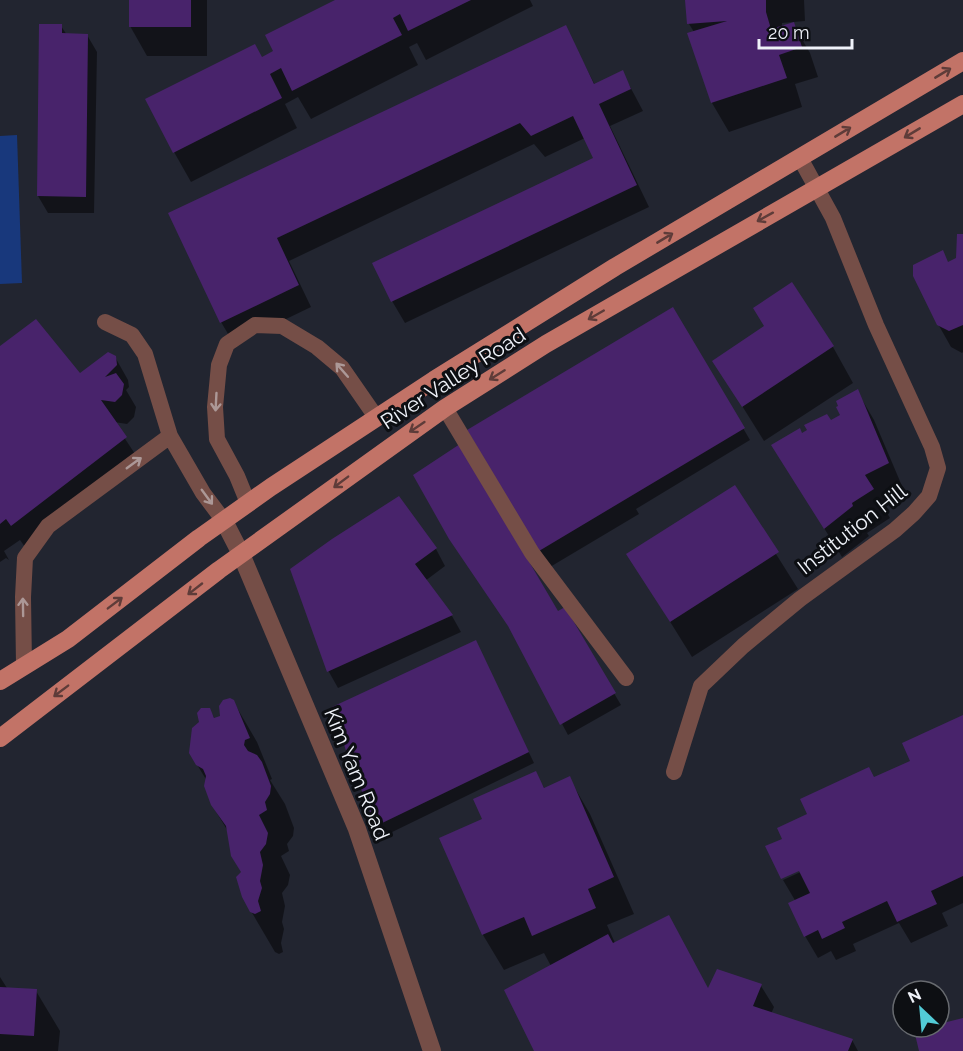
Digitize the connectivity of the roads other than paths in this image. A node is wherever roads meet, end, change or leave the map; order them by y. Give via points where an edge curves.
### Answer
1 (963, 61) edge
2 (963, 104) edge
3 (800, 158) junction
4 (816, 189) junction
5 (105, 322) dead end
6 (445, 408) junction
7 (376, 417) junction
8 (170, 436) junction
9 (248, 503) junction
10 (224, 521) junction
11 (241, 554) junction
12 (24, 665) junction
13 (626, 678) dead end
14 (0, 681) edge
15 (0, 738) edge
16 (674, 772) dead end
17 (432, 1051) edge

3 -> 1 main road, River Valley Road
2 -> 4 main road, River Valley Road
3 - 4 lane, Institution Hill
7 -> 3 main road, River Valley Road via 615,267
4 -> 6 main road, River Valley Road via 546,344
4 - 16 lane, Institution Hill via 833,218 938,468 929,496 914,513 800,599 701,686
5 - 8 lane via 132,335 145,354
6 -> 11 main road, River Valley Road
6 - 13 lane via 532,553
7 - 9 main road, River Valley Road
7 -> 9 lane via 342,368 317,347 282,326 255,325 227,344 219,365 215,407 217,439
8 -> 10 lane
12 -> 8 lane via 25,558 48,526
9 - 10 main road, River Valley Road
10 - 11 street, Kim Yam Road
12 -> 10 main road, River Valley Road via 68,639
11 -> 15 main road, River Valley Road
11 - 17 street, Kim Yam Road via 357,829
12 - 14 main road, River Valley Road

